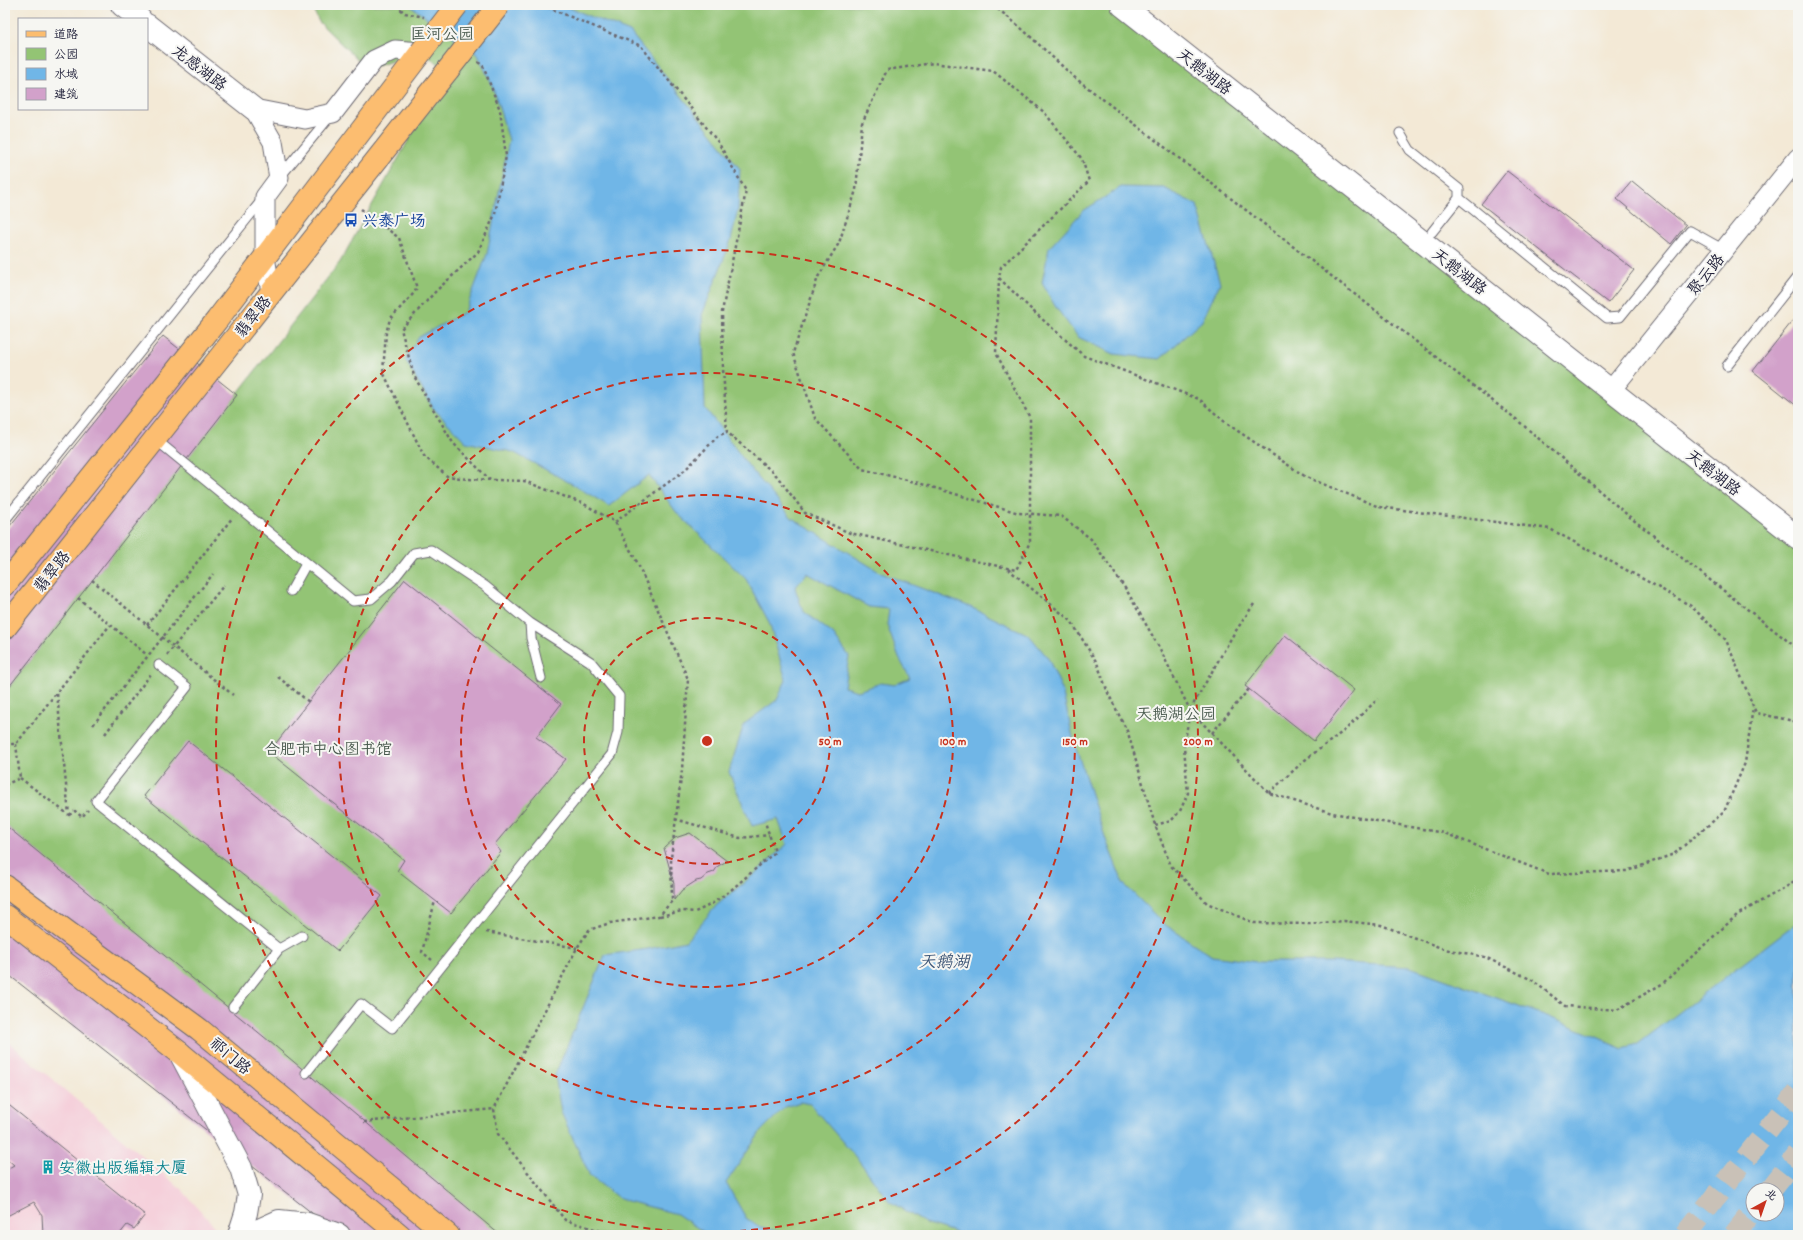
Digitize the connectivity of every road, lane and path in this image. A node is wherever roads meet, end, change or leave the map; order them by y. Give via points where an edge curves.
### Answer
1 (122, 5) edge
2 (396, 5) edge
3 (457, 5) edge
4 (499, 5) edge
5 (542, 5) edge
6 (993, 5) edge
7 (1122, 5) edge
8 (1144, 5) edge
9 (426, 17) dead end
10 (139, 18) edge
11 (148, 26) edge
12 (421, 52) junction
13 (477, 61) dead end
14 (254, 109) junction
15 (333, 113) junction
16 (1400, 133) dead end
17 (1795, 167) edge
18 (279, 178) junction
19 (264, 197) junction
20 (346, 198) junction
21 (1459, 198) junction
22 (1432, 232) junction
23 (1724, 250) junction
24 (265, 257) junction
25 (1798, 276) edge
26 (999, 278) junction
27 (271, 292) junction
28 (1727, 366) dead end
29 (1614, 387) junction
30 (727, 432) junction
31 (155, 439) junction
32 (490, 480) junction
33 (240, 509) junction
34 (1031, 514) junction
35 (5, 520) edge
36 (615, 522) junction
37 (1798, 524) edge
38 (1798, 538) edge
39 (306, 564) junction
40 (1008, 568) junction
41 (213, 574) dead end
42 (92, 580) dead end
43 (5, 585) edge
44 (224, 585) dead end
45 (291, 591) dead end
46 (78, 598) dead end
47 (1254, 604) dead end
48 (530, 623) junction
49 (110, 625) junction
50 (147, 625) junction
51 (5, 628) edge
52 (189, 628) dead end
53 (161, 637) junction
54 (1798, 649) edge
55 (147, 655) junction
56 (159, 665) joint
57 (278, 677) dead end
58 (542, 678) dead end
59 (140, 688) dead end
60 (1249, 689) dead end
61 (57, 693) junction
62 (233, 695) dead end
63 (1378, 699) dead end
64 (309, 702) dead end
65 (1753, 706) junction
66 (1190, 710) junction
67 (1798, 722) edge
68 (93, 725) dead end
69 (1211, 733) junction
70 (104, 734) dead end
71 (5, 744) edge
72 (16, 744) junction
73 (20, 778) junction
74 (5, 785) edge
75 (1269, 793) junction
76 (96, 801) junction
77 (70, 815) junction
78 (676, 819) junction
79 (765, 822) dead end
80 (1155, 825) junction
81 (769, 835) junction
82 (1798, 880) edge
83 (5, 886) edge
84 (435, 900) dead end
85 (5, 916) edge
86 (659, 916) junction
87 (471, 930) junction
88 (302, 936) dead end
89 (576, 948) junction
90 (279, 949) junction
91 (422, 952) dead end
92 (233, 1007) dead end
93 (180, 1053) junction
94 (306, 1073) dead end
95 (494, 1109) junction
96 (364, 1122) dead end
97 (239, 1235) edge
98 (248, 1235) edge
99 (339, 1235) edge
100 (400, 1235) edge
101 (448, 1235) edge
102 (614, 1235) edge

1 - 10 street
2 - 9 path via 405,13
3 - 12 main road, 翡翠路, bridge
4 - 20 main road, 翡翠路, bridge
5 - 30 path via 641,46 718,142 746,191 722,312
6 - 54 path via 1074,77 1516,419 1631,518
7 - 29 street, 天鹅湖路
8 - 22 street, 天鹅湖路
11 - 14 street, 龙感湖路
12 - 15 street via 395,50 374,60
12 - 24 main road, 翡翠路
13 - 32 path via 483,66 500,110 506,156 495,214 478,252 436,291 401,329 414,376 453,443
14 - 15 street via 305,119
14 - 18 street via 273,142
15 - 18 lane
16 - 21 lane via 1410,150 1459,189
17 - 23 street, 聚云路
18 - 19 street
19 - 24 street
19 - 35 lane
20 - 27 main road, 翡翠路
20 - 32 path via 398,238 417,288 390,319 382,372 424,456 447,476
21 - 22 lane
21 - 23 lane via 1607,318 1620,317 1690,231
22 - 29 street, 天鹅湖路
23 - 29 street, 聚云路
24 - 27 street
24 - 43 main road, 翡翠路
25 - 28 lane
26 - 34 path via 996,353 1030,418
26 - 34 path via 1001,267 1088,181 1082,159 1044,112 993,72 933,63 887,70 862,123 856,190 839,243 818,277 793,353 815,418 862,469 1019,513
26 - 65 path via 1084,356 1200,399 1226,423 1306,476 1379,508 1550,529 1691,606 1726,640
27 - 31 main road, 翡翠路
29 - 37 street, 天鹅湖路
29 - 38 street, 天鹅湖路
30 - 36 path via 718,436 685,470
30 - 40 path via 776,475 806,513 850,533
31 - 33 lane
31 - 51 main road, 翡翠路
32 - 36 path via 524,481 584,504
33 - 39 lane
33 - 50 path
34 - 40 path via 1030,542 1016,570
34 - 66 path via 1061,516 1091,539 1126,591
36 - 78 path via 638,564 688,679
39 - 45 lane
39 - 48 lane via 353,601 371,599 392,581 414,553 431,550 485,586
40 - 80 path via 1070,621 1097,663 1108,693 1128,733
41 - 53 path
42 - 50 path
44 - 52 path
46 - 49 path
47 - 66 path
48 - 58 lane via 531,638
48 - 87 lane via 591,662 619,696 618,732 612,754
49 - 55 path
49 - 61 path
50 - 53 path
53 - 55 path
53 - 62 path
55 - 56 path
55 - 68 path
56 - 76 lane via 187,687
57 - 64 path
59 - 70 path
60 - 69 path
61 - 72 path
61 - 77 path
63 - 75 path
65 - 67 path via 1756,713
65 - 75 path via 1745,762 1724,812 1674,854 1627,871 1549,874 1444,833 1332,813
66 - 69 path
66 - 80 path via 1184,746 1188,793 1180,811 1171,821
69 - 75 path
71 - 72 path
72 - 73 path
73 - 74 path
73 - 77 path
76 - 77 path via 82,817 75,811
76 - 90 lane
78 - 81 path via 740,838
78 - 86 path via 670,858 672,901
79 - 81 path
80 - 82 path via 1171,866 1207,903 1254,923 1310,924 1344,920 1381,925 1444,949 1485,957 1532,980 1565,1006 1617,1010 1662,984 1737,915
81 - 86 path via 775,852 710,906 695,912 682,911
83 - 101 main road, 祁门路 via 199,1029
84 - 91 path
85 - 93 main road, 祁门路
86 - 89 path via 610,923 589,930
87 - 89 path
87 - 94 lane via 392,1028 361,1004
88 - 90 lane
89 - 95 path
90 - 92 lane
93 - 97 street via 241,1168 248,1195 246,1214
93 - 100 main road, 祁门路
95 - 96 path
95 - 102 path via 498,1134 565,1220
98 - 99 street via 279,1221 308,1224

